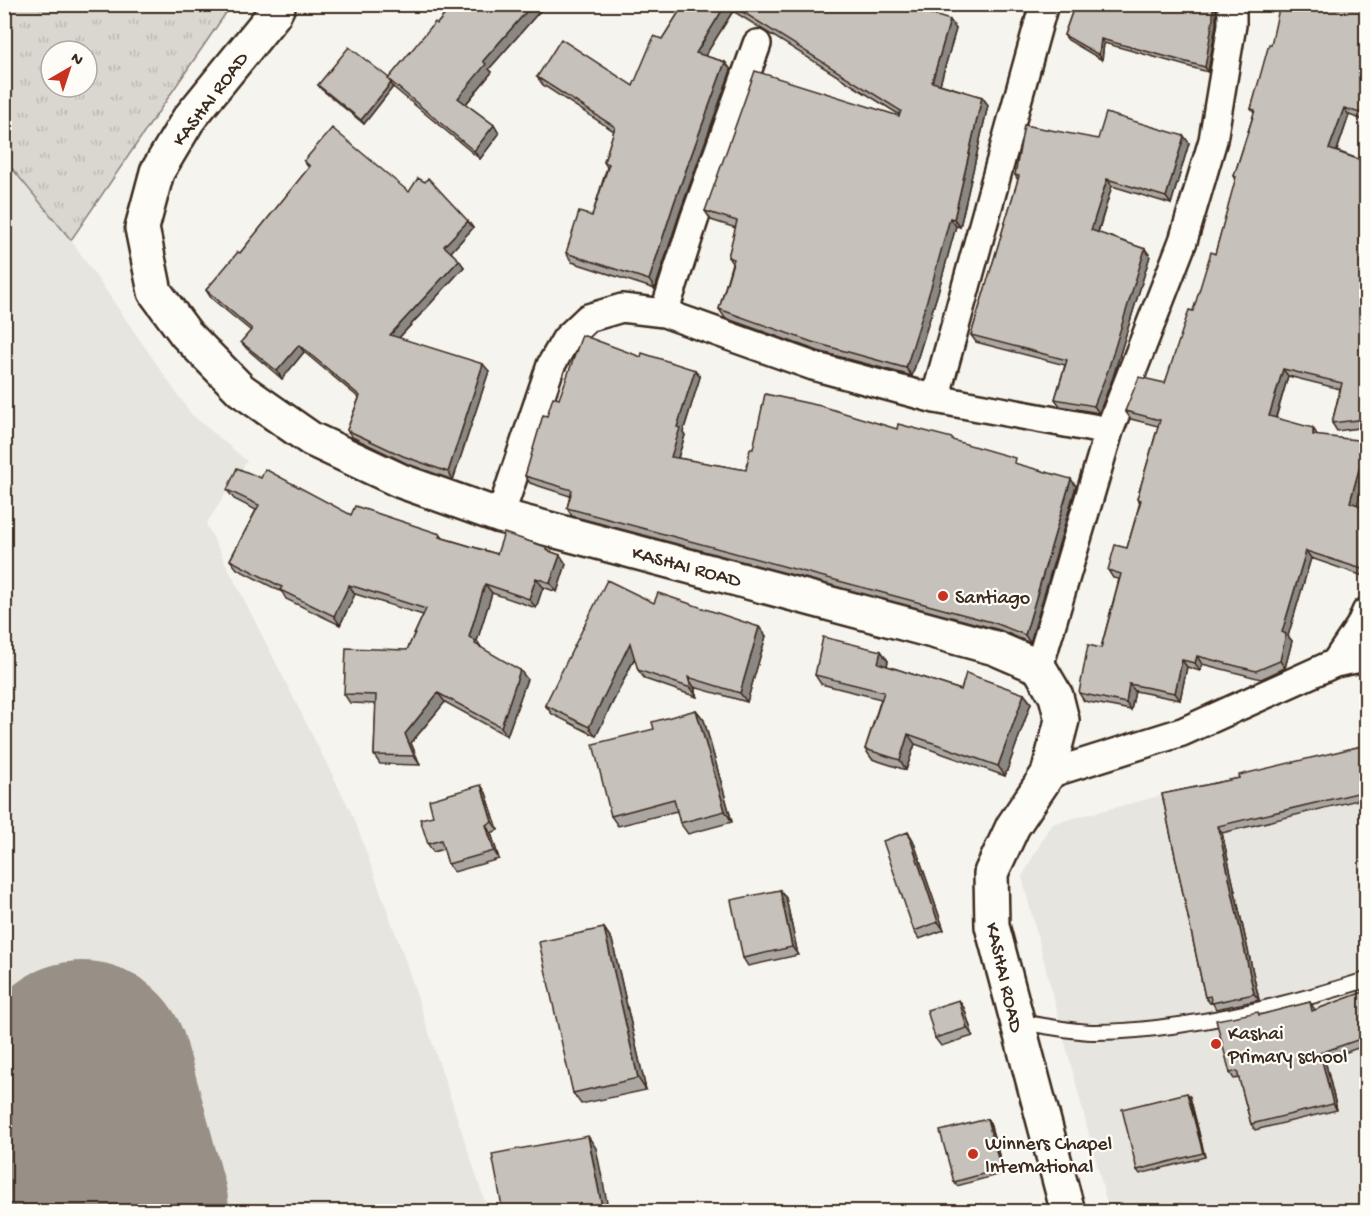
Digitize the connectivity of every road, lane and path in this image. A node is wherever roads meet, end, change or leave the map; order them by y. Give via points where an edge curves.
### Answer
1 (279, 4) edge
2 (1044, 4) edge
3 (1232, 4) edge
4 (757, 44) dead end
5 (664, 312) junction
6 (935, 399) junction
7 (1109, 432) junction
8 (500, 516) junction
9 (1366, 612) edge
10 (1366, 657) edge
11 (1335, 663) junction
12 (1039, 667) junction
13 (1048, 774) junction
14 (1366, 980) edge
15 (1016, 1022) junction
16 (1068, 1212) edge

1 - 8 street, KASHAI ROAD via 188,120 157,172 142,228 155,292 186,334 241,390 311,439 401,481
2 - 6 street
3 - 7 street via 1213,140 1183,241
4 - 5 street
5 - 6 street via 813,366
5 - 8 street via 622,308 588,318 566,339 551,364
6 - 7 street
7 - 12 street
8 - 12 street, KASHAI ROAD via 995,648
9 - 11 street
10 - 11 street
11 - 13 street via 1182,732
12 - 13 street, KASHAI ROAD via 1056,696 1062,720
13 - 15 street, KASHAI ROAD via 1013,826 991,873 992,926
14 - 15 lane via 1239,1014 1154,1028 1094,1032
15 - 16 street, KASHAI ROAD

